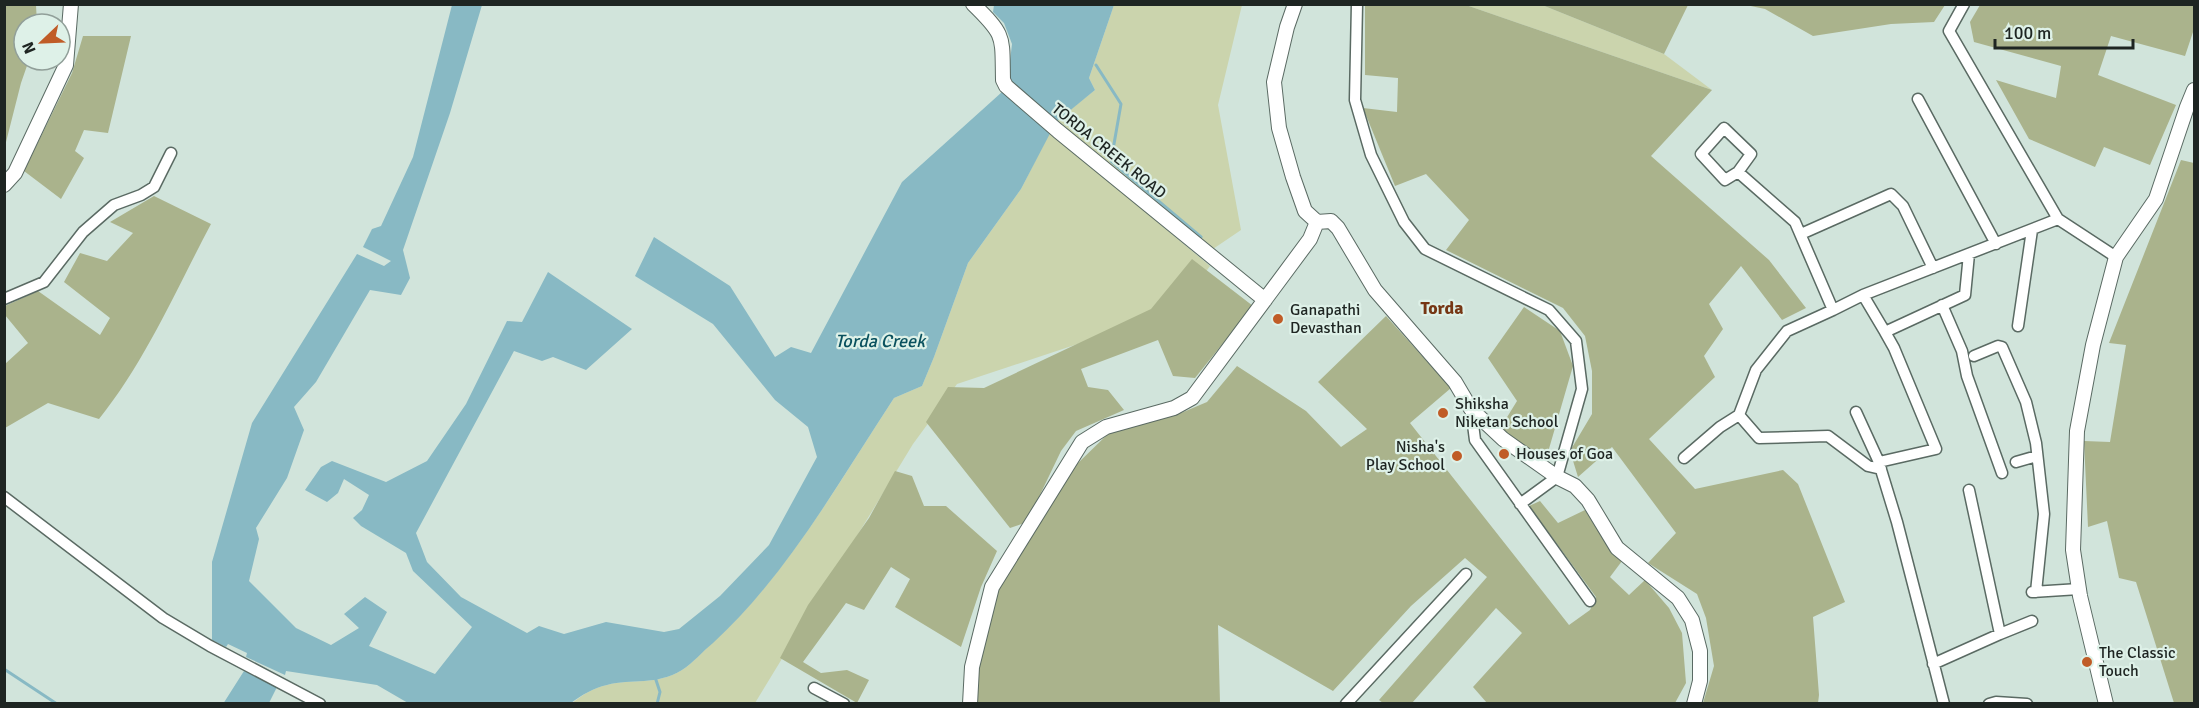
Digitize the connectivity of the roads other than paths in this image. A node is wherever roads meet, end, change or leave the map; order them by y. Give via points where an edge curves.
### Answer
1 (71, 4) edge
2 (973, 4) edge
3 (1295, 4) edge
4 (1357, 4) edge
5 (1965, 4) edge
6 (2194, 90) edge
7 (1918, 99) dead end
8 (171, 153) dead end
9 (1738, 172) junction
10 (4, 185) edge
11 (2058, 219) junction
12 (1317, 222) junction
13 (2032, 230) junction
14 (1801, 234) junction
15 (1996, 244) junction
16 (1970, 254) junction
17 (2116, 257) junction
18 (1933, 268) junction
19 (1863, 295) junction
20 (4, 298) edge
21 (1265, 300) junction
22 (1942, 305) junction
23 (1833, 309) junction
24 (2018, 326) dead end
25 (1885, 332) junction
26 (1974, 356) dead end
27 (1471, 409) junction
28 (1856, 412) dead end
29 (1738, 415) junction
30 (2037, 456) junction
31 (1684, 458) dead end
32 (2016, 462) dead end
33 (1880, 465) junction
34 (2002, 473) dead end
35 (1557, 477) junction
36 (1970, 490) dead end
37 (4, 497) edge
38 (1520, 504) junction
39 (1466, 574) dead end
40 (2079, 589) junction
41 (1590, 601) dead end
42 (2032, 621) dead end
43 (2000, 634) junction
44 (1933, 664) junction
45 (814, 688) dead end
46 (320, 704) edge
47 (844, 704) edge
48 (970, 704) edge
49 (1346, 704) edge
50 (1694, 704) edge
51 (1944, 704) edge
52 (1989, 704) edge
53 (2027, 704) edge
54 (2106, 704) edge

1 - 10 street via 66,65 15,173
2 - 21 street, TORDA CREEK ROAD via 1002,38 1006,86
3 - 12 street via 1274,82 1279,128 1293,177 1305,211
4 - 35 street via 1355,100 1371,154 1404,222 1425,249 1549,310 1576,341 1582,389
5 - 11 street via 1949,31
6 - 17 street via 2156,199
7 - 15 street
8 - 20 street via 154,187 114,205 83,232 44,282
9 - 9 street via 1725,180 1701,154 1724,128 1751,154
9 - 14 street via 1795,222
11 - 13 street
11 - 17 street
12 - 21 street via 1310,239
12 - 27 street via 1331,221 1338,228 1375,290 1455,382
13 - 15 street
13 - 24 street
14 - 18 street via 1891,194 1903,206
14 - 23 street
15 - 16 street
16 - 18 street
16 - 22 street via 1965,295
17 - 40 street via 2093,345 2077,432 2073,550
18 - 19 street
19 - 23 street
19 - 25 street
21 - 48 street via 1192,398 1174,408 1106,427 1082,442 992,587 972,667
22 - 25 street
22 - 34 street via 1962,351 1967,376
23 - 29 street via 1787,331 1756,370
25 - 33 street via 1936,449
26 - 30 street via 2002,347 2026,402
27 - 35 street via 1503,439
27 - 38 street via 1475,440
28 - 33 street
29 - 31 street
29 - 33 street via 1759,438 1828,436 1868,466
30 - 32 street
30 - 40 street via 2044,529 2034,592
33 - 44 street
35 - 38 street
35 - 50 street via 1575,486 1617,548 1678,598 1692,620 1700,651 1700,681
36 - 43 street
37 - 46 street via 163,618
38 - 41 street
39 - 49 street
40 - 54 street
42 - 43 street
43 - 44 street
44 - 51 street
45 - 47 street
52 - 53 street

